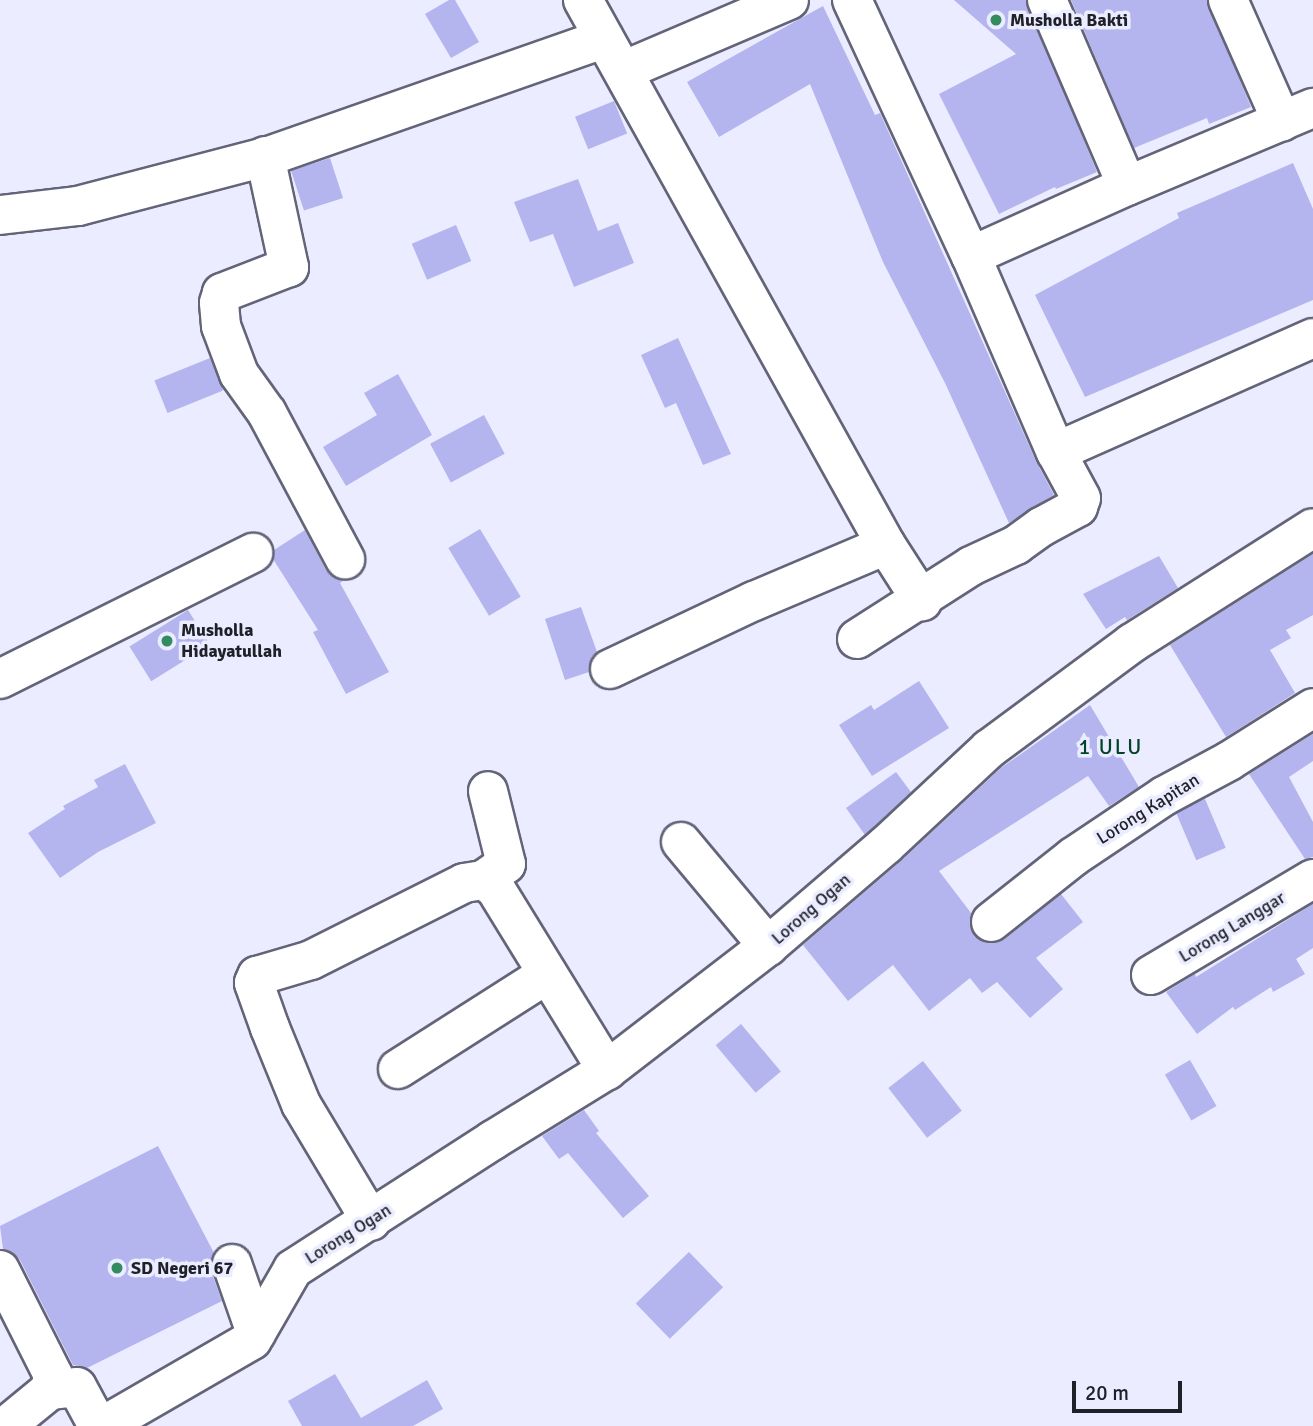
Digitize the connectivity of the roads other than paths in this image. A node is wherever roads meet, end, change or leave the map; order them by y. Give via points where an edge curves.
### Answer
1 (583, 0) edge
2 (789, 0) edge
3 (852, 0) edge
4 (1047, 0) edge
5 (1228, 0) edge
6 (604, 39) junction
7 (639, 65) dead end
8 (1297, 115) edge
9 (265, 156) junction
10 (1127, 186) junction
11 (0, 215) edge
12 (971, 256) junction
13 (1313, 338) edge
14 (1056, 453) junction
15 (1313, 528) edge
16 (886, 545) junction
17 (253, 553) dead end
18 (345, 559) dead end
19 (922, 601) junction
20 (857, 639) dead end
21 (610, 669) dead end
22 (0, 679) edge
23 (1313, 708) edge
24 (488, 791) dead end
25 (681, 842) dead end
26 (1313, 879) edge
27 (483, 880) junction
28 (991, 922) dead end
29 (768, 946) junction
30 (547, 974) junction
31 (1151, 975) dead end
32 (398, 1069) dead end
33 (607, 1070) junction
34 (371, 1221) junction
35 (232, 1264) dead end
36 (0, 1270) edge
37 (256, 1333) junction
38 (50, 1390) junction
39 (6, 1426) edge
40 (101, 1426) edge

1 - 6 street
2 - 7 street
3 - 12 street
4 - 10 street
5 - 8 street
6 - 9 street
6 - 16 street
8 - 10 street
9 - 11 street via 78,206
9 - 18 street via 289,268 222,293 221,326 239,373 267,413
10 - 12 street
12 - 14 street
13 - 14 street
14 - 19 street via 1078,490 1081,505 1021,543 971,566
15 - 29 street, Lorong Ogan via 1132,643 989,749
16 - 19 street
16 - 21 street
17 - 22 street
19 - 20 street
23 - 28 street, Lorong Kapitan via 1164,796
24 - 27 street via 506,864
25 - 29 street
26 - 31 street, Lorong Langgar
27 - 30 street via 495,888
27 - 34 street via 464,883 311,960 255,980 301,1104
29 - 33 street, Lorong Ogan
30 - 32 street
30 - 33 street
33 - 34 street, Lorong Ogan
34 - 37 street, Lorong Ogan via 293,1269
35 - 37 street
36 - 38 street via 53,1375
37 - 40 street via 252,1340
38 - 39 street
38 - 40 street via 77,1387

